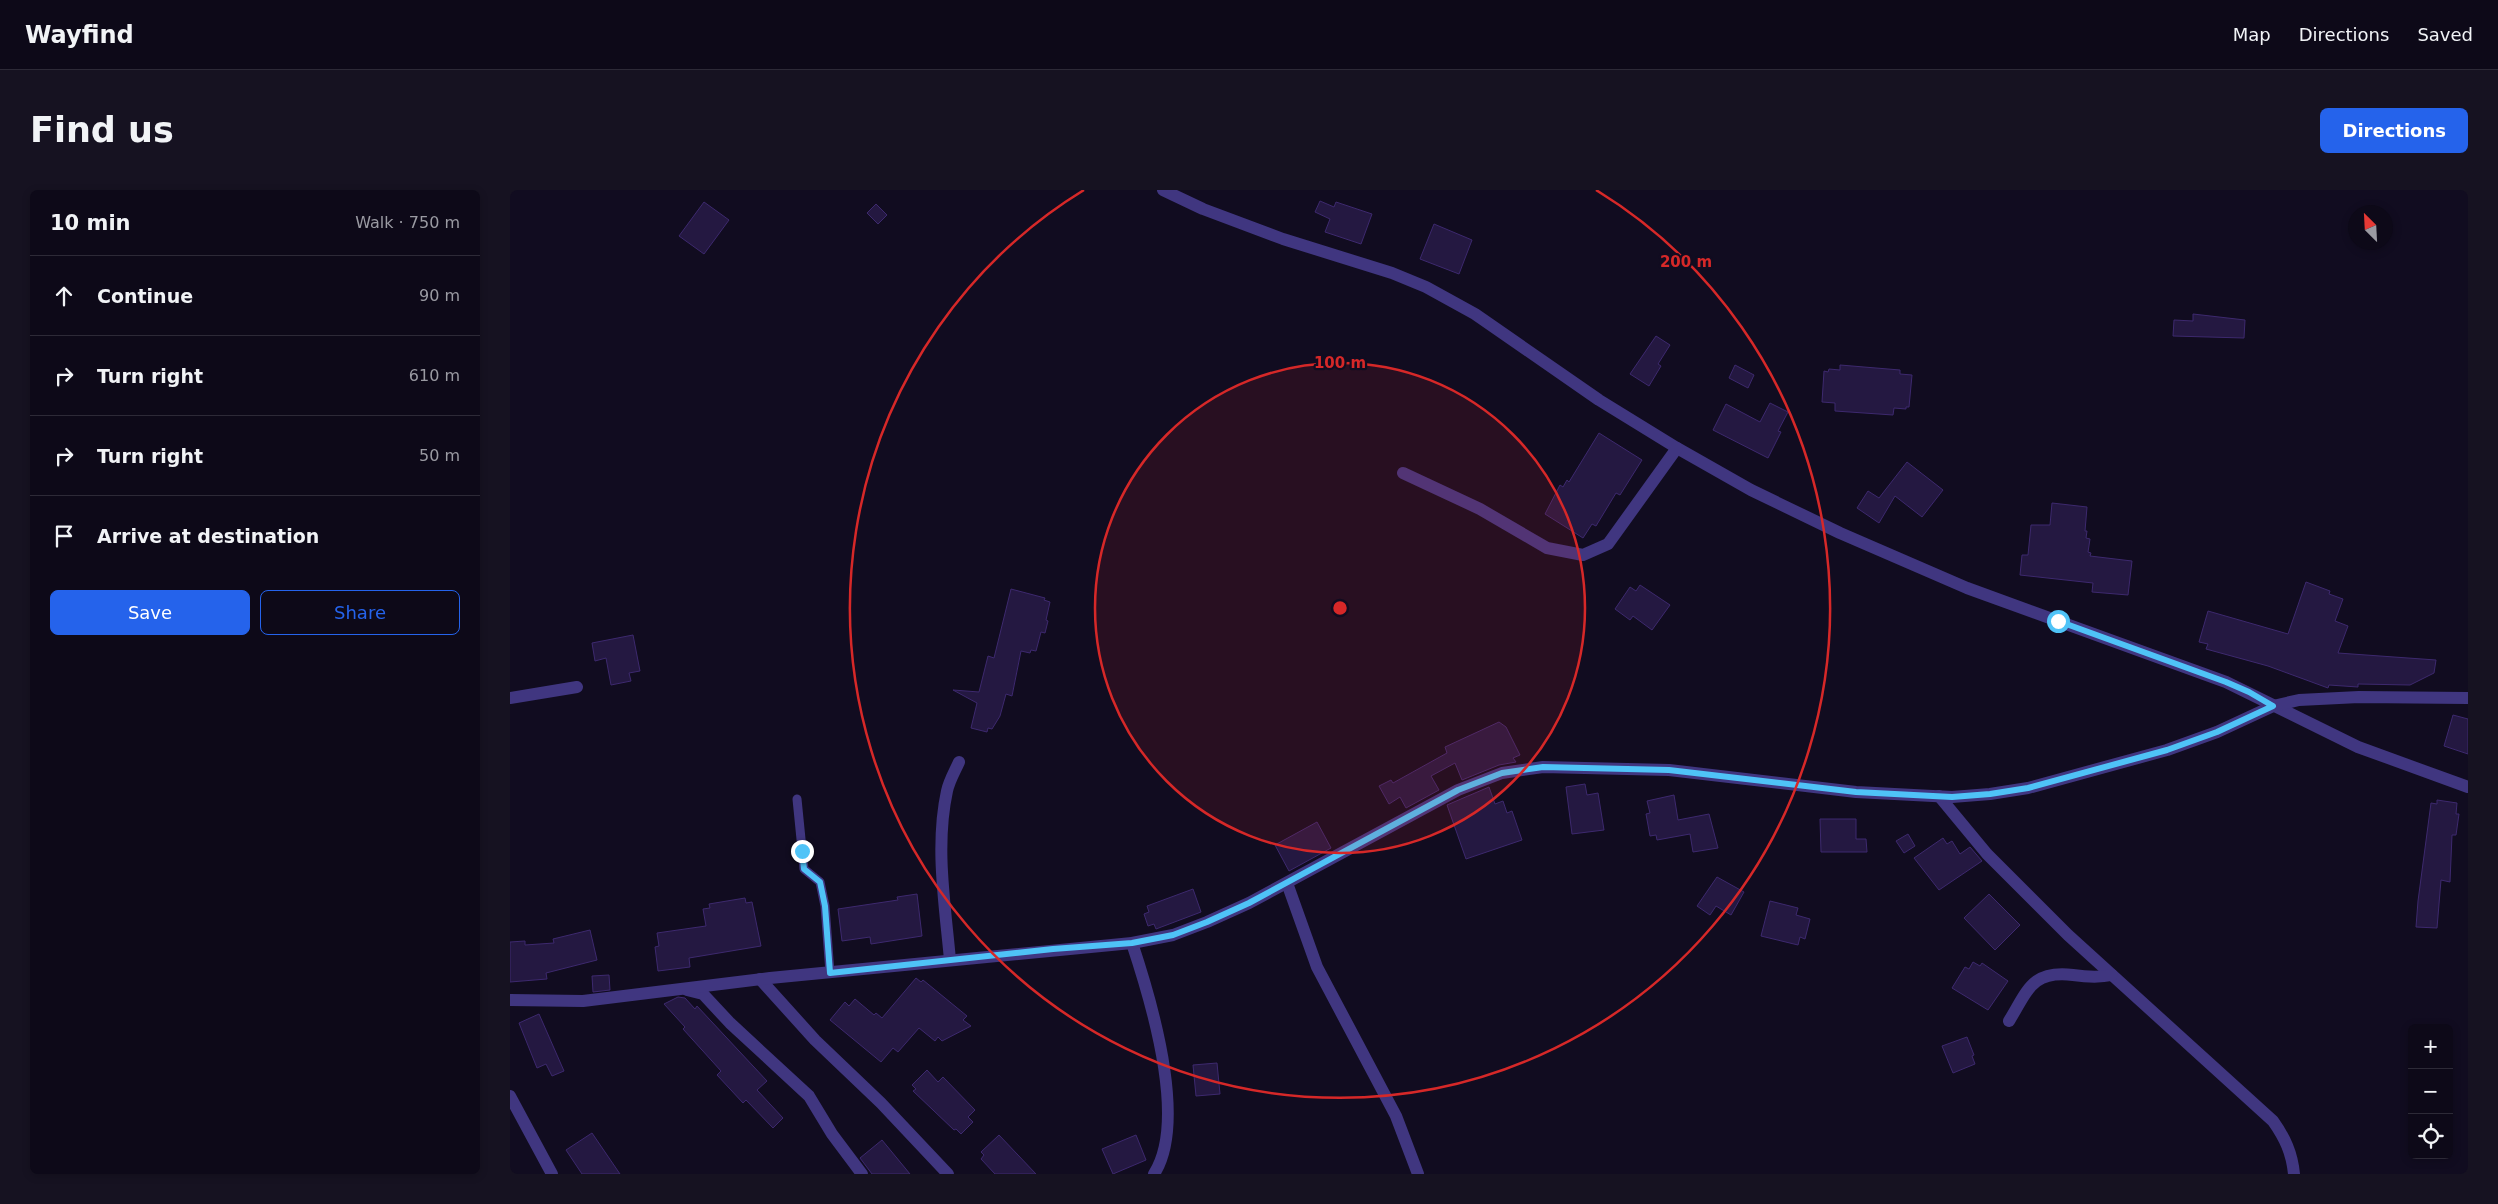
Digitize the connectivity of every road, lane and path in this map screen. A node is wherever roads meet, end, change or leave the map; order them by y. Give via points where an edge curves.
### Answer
1 (1163, 190) edge
2 (1677, 448) junction
3 (1403, 473) dead end
4 (577, 688) dead end
5 (510, 698) edge
6 (2468, 698) edge
7 (2273, 706) junction
8 (959, 762) dead end
9 (2468, 788) edge
10 (1939, 796) junction
11 (797, 799) dead end
12 (1287, 883) junction
13 (1132, 943) junction
14 (950, 960) junction
15 (830, 973) junction
16 (2112, 975) junction
17 (760, 979) junction
18 (677, 988) junction
19 (510, 1000) edge
20 (2009, 1021) dead end
21 (510, 1096) edge
22 (552, 1174) edge
23 (862, 1174) edge
24 (948, 1174) edge
25 (1154, 1174) edge
26 (1418, 1174) edge
27 (2294, 1174) edge

1 - 2 street via 1203,210 1426,287 1475,314 1599,400
2 - 3 street via 1608,544 1583,555 1547,548 1480,508
2 - 7 street via 1751,490 1831,529 1967,588 2226,682
4 - 5 street
6 - 7 street via 2316,698
7 - 9 street via 2358,747
7 - 10 street via 2217,732 2167,750 2028,788 1990,794
8 - 14 street via 948,789 942,820
10 - 12 street via 1846,791 1669,770 1558,767 1521,770 1502,773 1458,790
10 - 16 street via 1987,854
11 - 15 lane via 804,869 820,882 825,906
12 - 13 street via 1207,922 1173,935
12 - 26 street via 1317,967 1396,1116
13 - 14 street
13 - 25 street via 1145,980 1166,1080 1167,1139 1164,1155
14 - 15 street
15 - 17 street
16 - 20 street via 2057,974 2042,977 2031,987
16 - 27 street via 2273,1121 2293,1158
17 - 18 street
17 - 24 street via 815,1040
18 - 19 street via 582,1001
18 - 23 street via 703,994 809,1096
21 - 22 street

